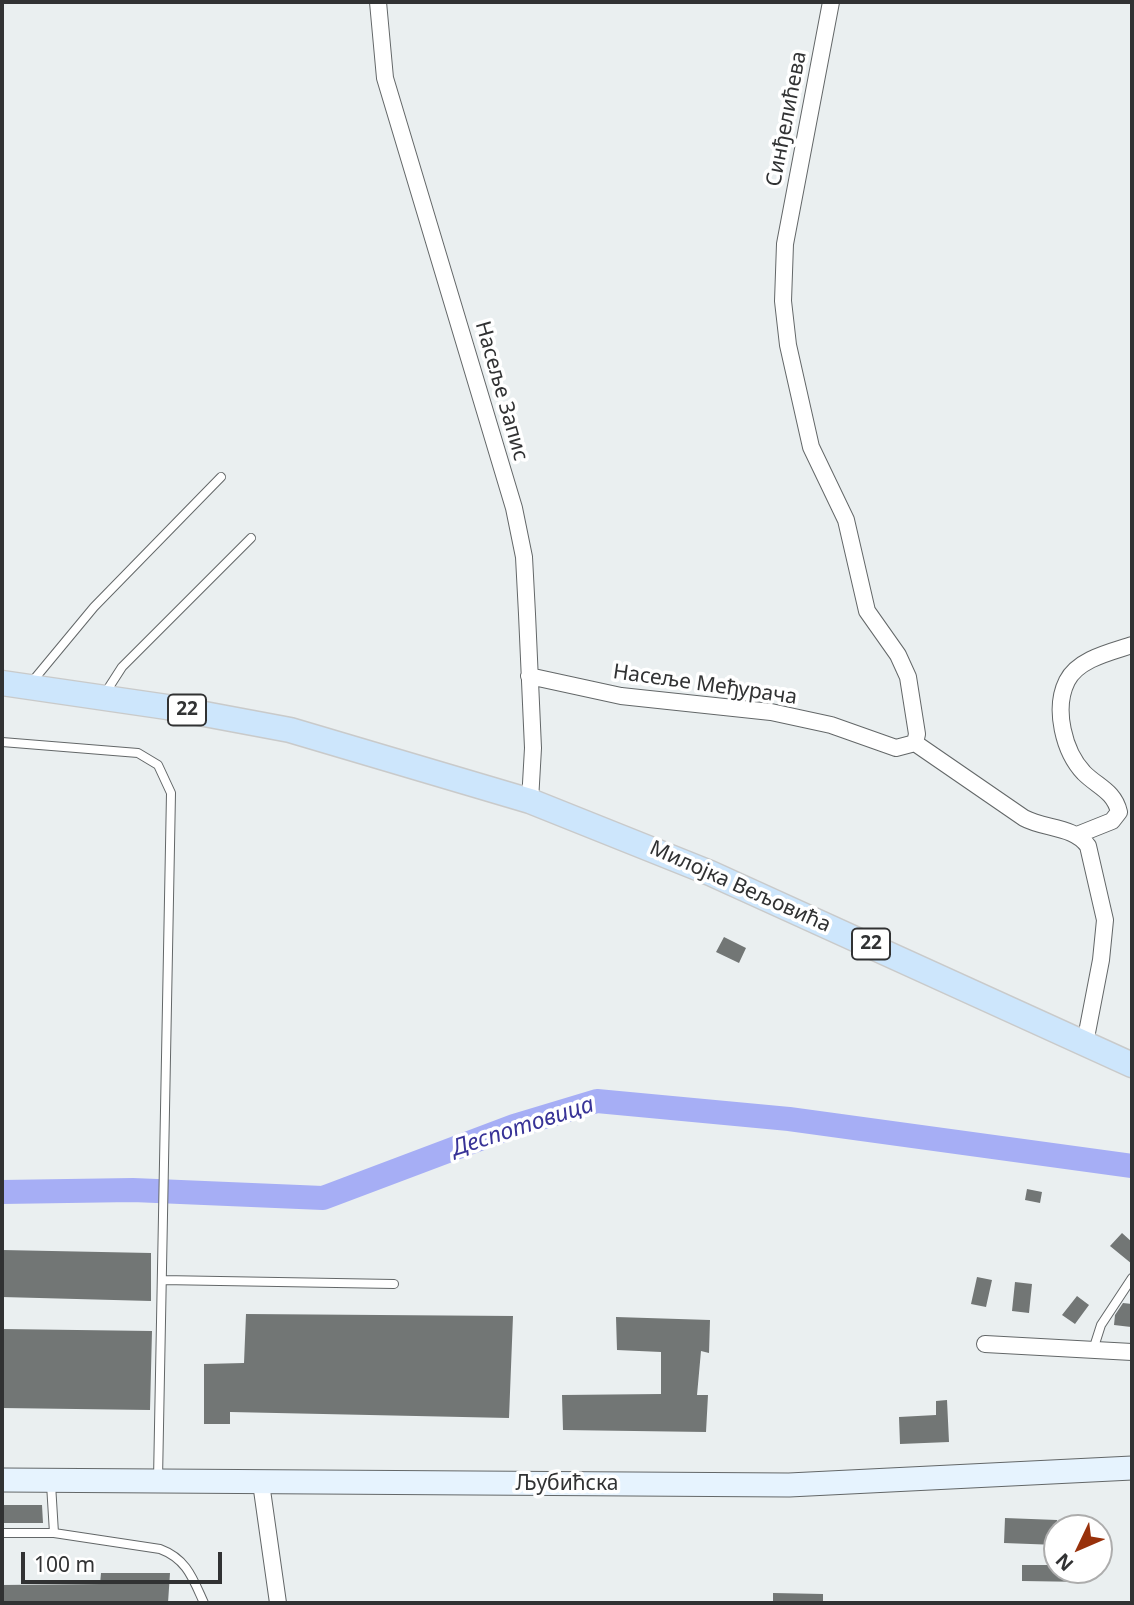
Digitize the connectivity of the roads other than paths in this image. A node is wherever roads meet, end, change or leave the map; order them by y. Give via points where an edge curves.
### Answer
1 (379, 2) edge
2 (831, 2) edge
3 (220, 477) dead end
4 (251, 538) dead end
5 (1132, 645) edge
6 (529, 676) junction
7 (2, 683) edge
8 (30, 686) junction
9 (103, 698) junction
10 (2, 742) edge
11 (915, 743) junction
12 (530, 800) junction
13 (1077, 835) junction
14 (1085, 1043) junction
15 (1132, 1065) edge
16 (1132, 1278) edge
17 (162, 1280) junction
18 (394, 1284) dead end
19 (985, 1344) dead end
20 (1093, 1350) junction
21 (1132, 1352) edge
22 (1132, 1468) edge
23 (2, 1480) edge
24 (51, 1481) junction
25 (159, 1482) junction
26 (261, 1483) junction
27 (2, 1533) edge
28 (54, 1533) junction
29 (204, 1603) edge
30 (278, 1603) edge

1 - 6 street, Насеље Запис via 385,78 514,508 524,557
2 - 11 street, Синђелићева via 785,244 783,301 811,447 846,520 867,611 908,677
3 - 8 lane via 94,607
4 - 9 lane via 122,667
5 - 13 street via 1086,663 1067,680 1063,735 1072,759 1110,793 1119,812 1112,821
6 - 11 street, Насеље Међурача via 621,696 771,712 831,725 896,748
6 - 12 street, Насеље Запис
7 - 8 main road, Милојка Вељовића / 22
8 - 9 main road, Милојка Вељовића / 22
9 - 12 main road, Милојка Вељовића / 22 via 277,728
10 - 17 lane via 138,753 158,765 171,793
11 - 13 street via 1024,818 1040,827
12 - 14 main road, Милојка Вељовића / 22 via 720,877
13 - 14 street via 1088,846 1105,920
14 - 15 main road, Милојка Вељовића / 22
16 - 20 lane via 1105,1317
17 - 18 lane
17 - 25 lane
19 - 20 street
20 - 21 street
22 - 26 street, Љубићска via 789,1485
23 - 24 street, Љубићска
24 - 25 street, Љубићска
24 - 28 lane
25 - 26 street, Љубићска
26 - 30 street
27 - 28 lane
28 - 29 lane via 176,1555 187,1566

